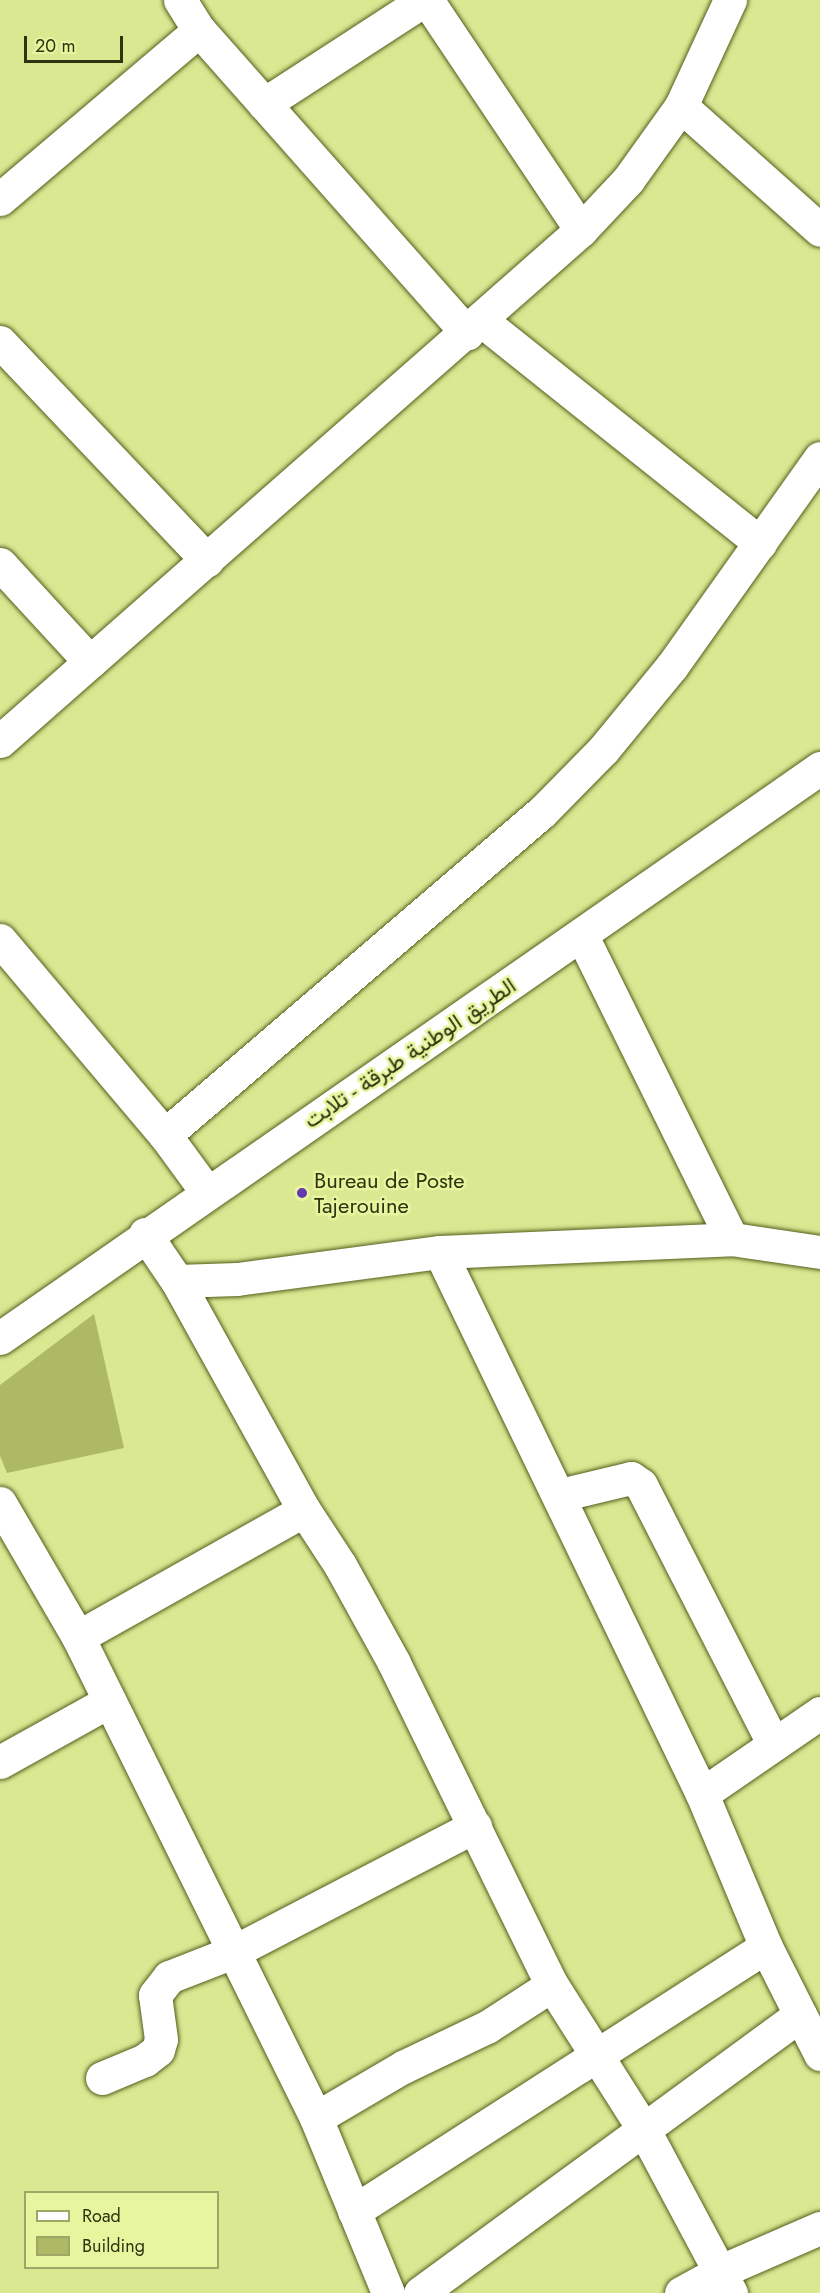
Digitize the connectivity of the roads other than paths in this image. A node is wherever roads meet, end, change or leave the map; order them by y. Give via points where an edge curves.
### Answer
1 (180, 0) edge
2 (426, 0) edge
3 (730, 0) edge
4 (199, 30) junction
5 (264, 104) junction
6 (681, 106) junction
7 (0, 199) edge
8 (582, 230) junction
9 (820, 230) edge
10 (474, 327) junction
11 (0, 342) edge
12 (820, 458) edge
13 (760, 543) junction
14 (207, 560) junction
15 (0, 564) edge
16 (90, 662) junction
17 (0, 741) edge
18 (820, 768) edge
19 (582, 936) junction
20 (0, 940) edge
21 (165, 1135) junction
22 (206, 1191) junction
23 (145, 1234) junction
24 (732, 1239) junction
25 (440, 1252) junction
26 (820, 1252) edge
27 (177, 1281) junction
28 (0, 1338) edge
29 (560, 1495) junction
30 (304, 1510) junction
31 (5, 1524) edge
32 (78, 1637) junction
33 (108, 1702) junction
34 (820, 1713) edge
35 (773, 1743) junction
36 (0, 1762) edge
37 (702, 1794) junction
38 (475, 1826) junction
39 (766, 1947) junction
40 (233, 1952) junction
41 (552, 1985) junction
42 (800, 2015) junction
43 (820, 2054) edge
44 (598, 2058) junction
45 (102, 2078) dead end
46 (316, 2118) junction
47 (644, 2130) junction
48 (354, 2211) junction
49 (820, 2228) edge
50 (726, 2282) edge
51 (388, 2293) edge
52 (420, 2293) edge
53 (681, 2293) edge

1 - 4 street
2 - 5 street
2 - 8 street
3 - 6 street
4 - 5 street
4 - 7 street
5 - 10 street
6 - 8 street via 628,180
6 - 9 street
8 - 10 street
10 - 13 street
10 - 14 street
11 - 14 street
12 - 13 street
13 - 21 street via 672,666 603,750 541,813
14 - 16 street
15 - 16 street
16 - 17 street
18 - 19 street, الطريق الوطنية طبرقة - تلابت
19 - 22 street, الطريق الوطنية طبرقة - تلابت
19 - 24 street
20 - 21 street
21 - 22 street
22 - 23 street, الطريق الوطنية طبرقة - تلابت
23 - 27 street
23 - 28 street, الطريق الوطنية طبرقة - تلابت
24 - 25 street
24 - 26 street
25 - 27 street via 237,1279
25 - 29 street
27 - 30 street
29 - 35 street via 631,1478 641,1485
29 - 37 street
30 - 32 street
30 - 38 street via 340,1564 394,1663
31 - 32 street
32 - 33 street
33 - 36 street
33 - 40 street
34 - 35 street
35 - 37 street
37 - 39 street
38 - 40 street
38 - 41 street
39 - 42 street
39 - 44 street
40 - 45 street via 169,1977 160,1985 155,1995 161,2038 158,2050 146,2060
40 - 46 street
41 - 44 street
41 - 46 street via 488,2027 403,2067
42 - 43 street
42 - 47 street
44 - 47 street
44 - 48 street
46 - 48 street
47 - 50 street
47 - 52 street
48 - 51 street
49 - 50 street
50 - 53 street

